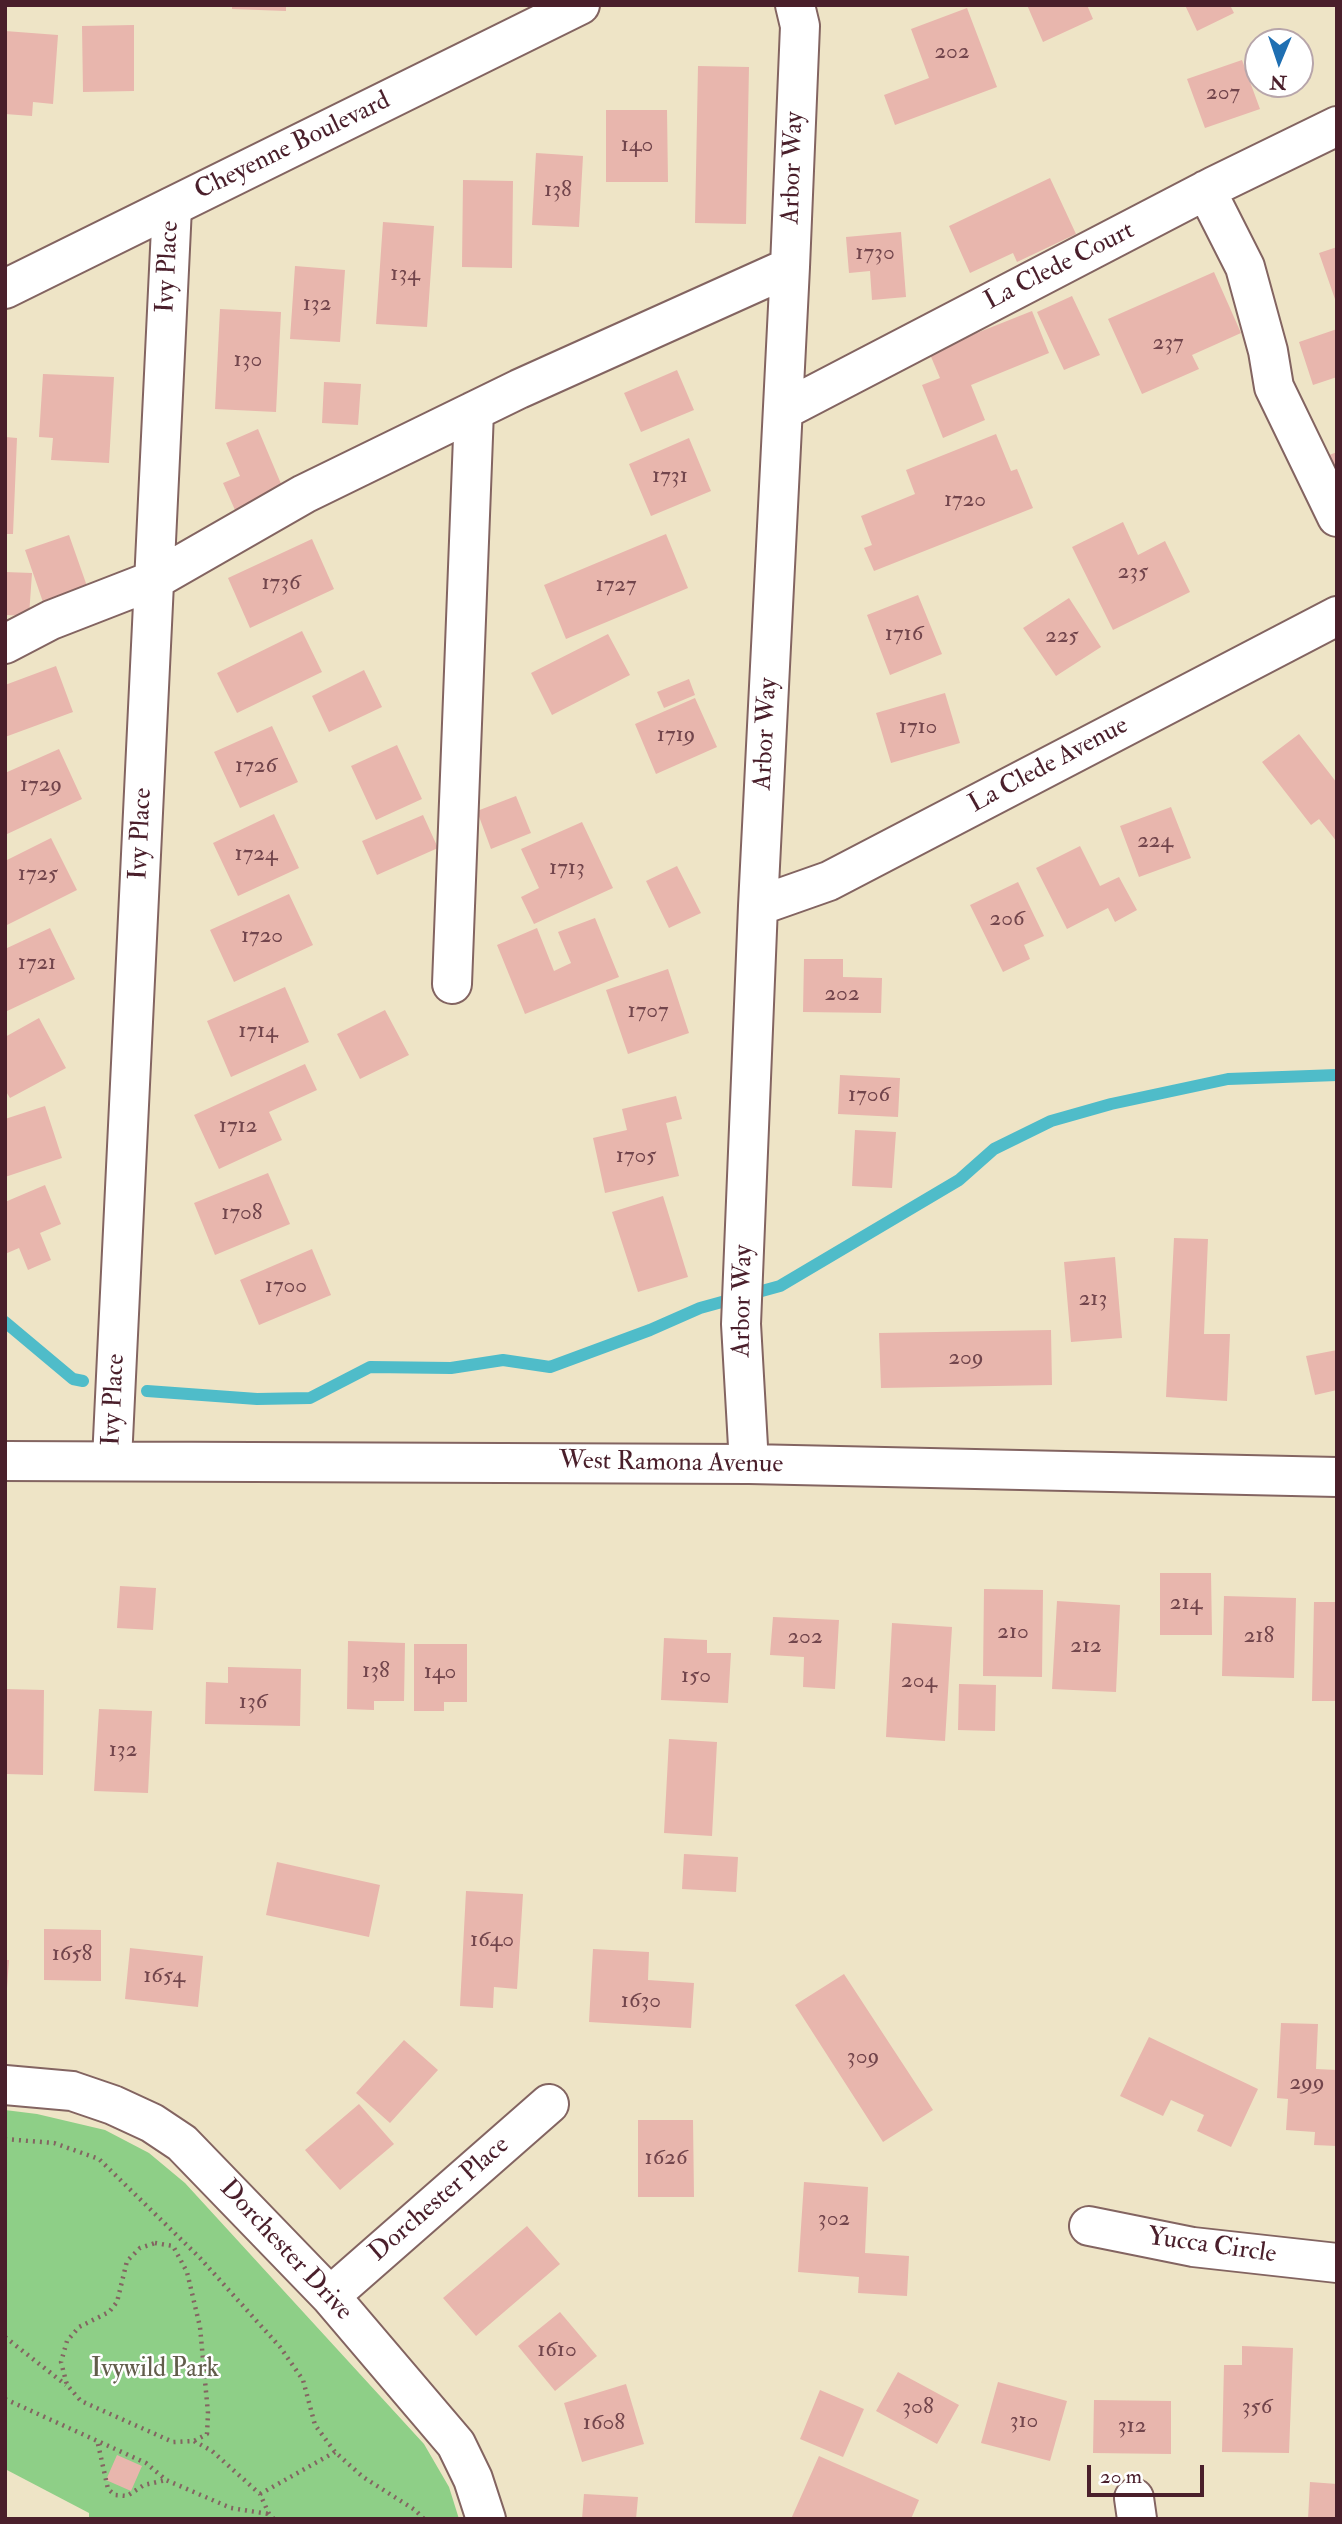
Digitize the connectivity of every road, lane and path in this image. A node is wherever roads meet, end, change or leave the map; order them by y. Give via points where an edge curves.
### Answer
1 (580, 5) edge
2 (795, 5) edge
3 (1337, 126) edge
4 (1206, 190) junction
5 (172, 207) junction
6 (790, 267) junction
7 (5, 289) edge
8 (784, 410) junction
9 (474, 411) junction
10 (1337, 517) edge
11 (154, 580) junction
12 (1337, 616) edge
13 (5, 644) edge
14 (758, 906) junction
15 (452, 984) dead end
16 (112, 1460) junction
17 (5, 1461) edge
18 (749, 1464) junction
19 (1337, 1477) edge
20 (5, 2085) edge
21 (549, 2104) dead end
22 (5, 2139) edge
23 (1088, 2226) dead end
24 (171, 2229) junction
25 (173, 2245) junction
26 (1337, 2263) edge
27 (330, 2297) junction
28 (5, 2337) edge
29 (67, 2385) junction
30 (5, 2399) edge
31 (194, 2441) junction
32 (97, 2443) junction
33 (335, 2452) junction
34 (166, 2480) junction
35 (260, 2494) junction
36 (269, 2514) junction
37 (274, 2519) edge
38 (424, 2519) edge
39 (485, 2519) edge

1 - 5 street, Cheyenne Boulevard
2 - 6 street, Arbor Way via 800,26
3 - 4 street, La Clede Court
4 - 8 street, La Clede Court
4 - 10 street via 1245,267 1274,387
5 - 7 street, Cheyenne Boulevard
5 - 11 street, Ivy Place
6 - 8 street, Arbor Way
6 - 9 street
8 - 14 street, Arbor Way
9 - 11 street via 304,494
9 - 15 street
11 - 13 street via 51,620
11 - 16 street, Ivy Place
12 - 14 street, La Clede Avenue via 829,881
14 - 18 street, Arbor Way via 741,1324
16 - 17 street, West Ramona Avenue
16 - 18 street, West Ramona Avenue
18 - 19 street, West Ramona Avenue
20 - 27 street, Dorchester Drive via 72,2091 152,2123 182,2143
21 - 27 street, Dorchester Place
22 - 24 path via 54,2143 99,2158
23 - 26 street, Yucca Circle via 1193,2247
24 - 25 path
24 - 33 path via 280,2347 303,2380 316,2425
25 - 29 path via 155,2243 140,2248 127,2262 117,2302 109,2312 79,2327 67,2341 61,2362
25 - 31 path via 187,2272 200,2327 208,2434
27 - 39 street, Dorchester Drive via 456,2444
28 - 29 path
29 - 31 path via 81,2401 173,2442
30 - 32 path
31 - 35 path
32 - 34 path via 146,2463
32 - 34 path via 107,2489 116,2496
33 - 35 path
33 - 38 path
34 - 36 path via 231,2508
35 - 36 path
36 - 37 path

